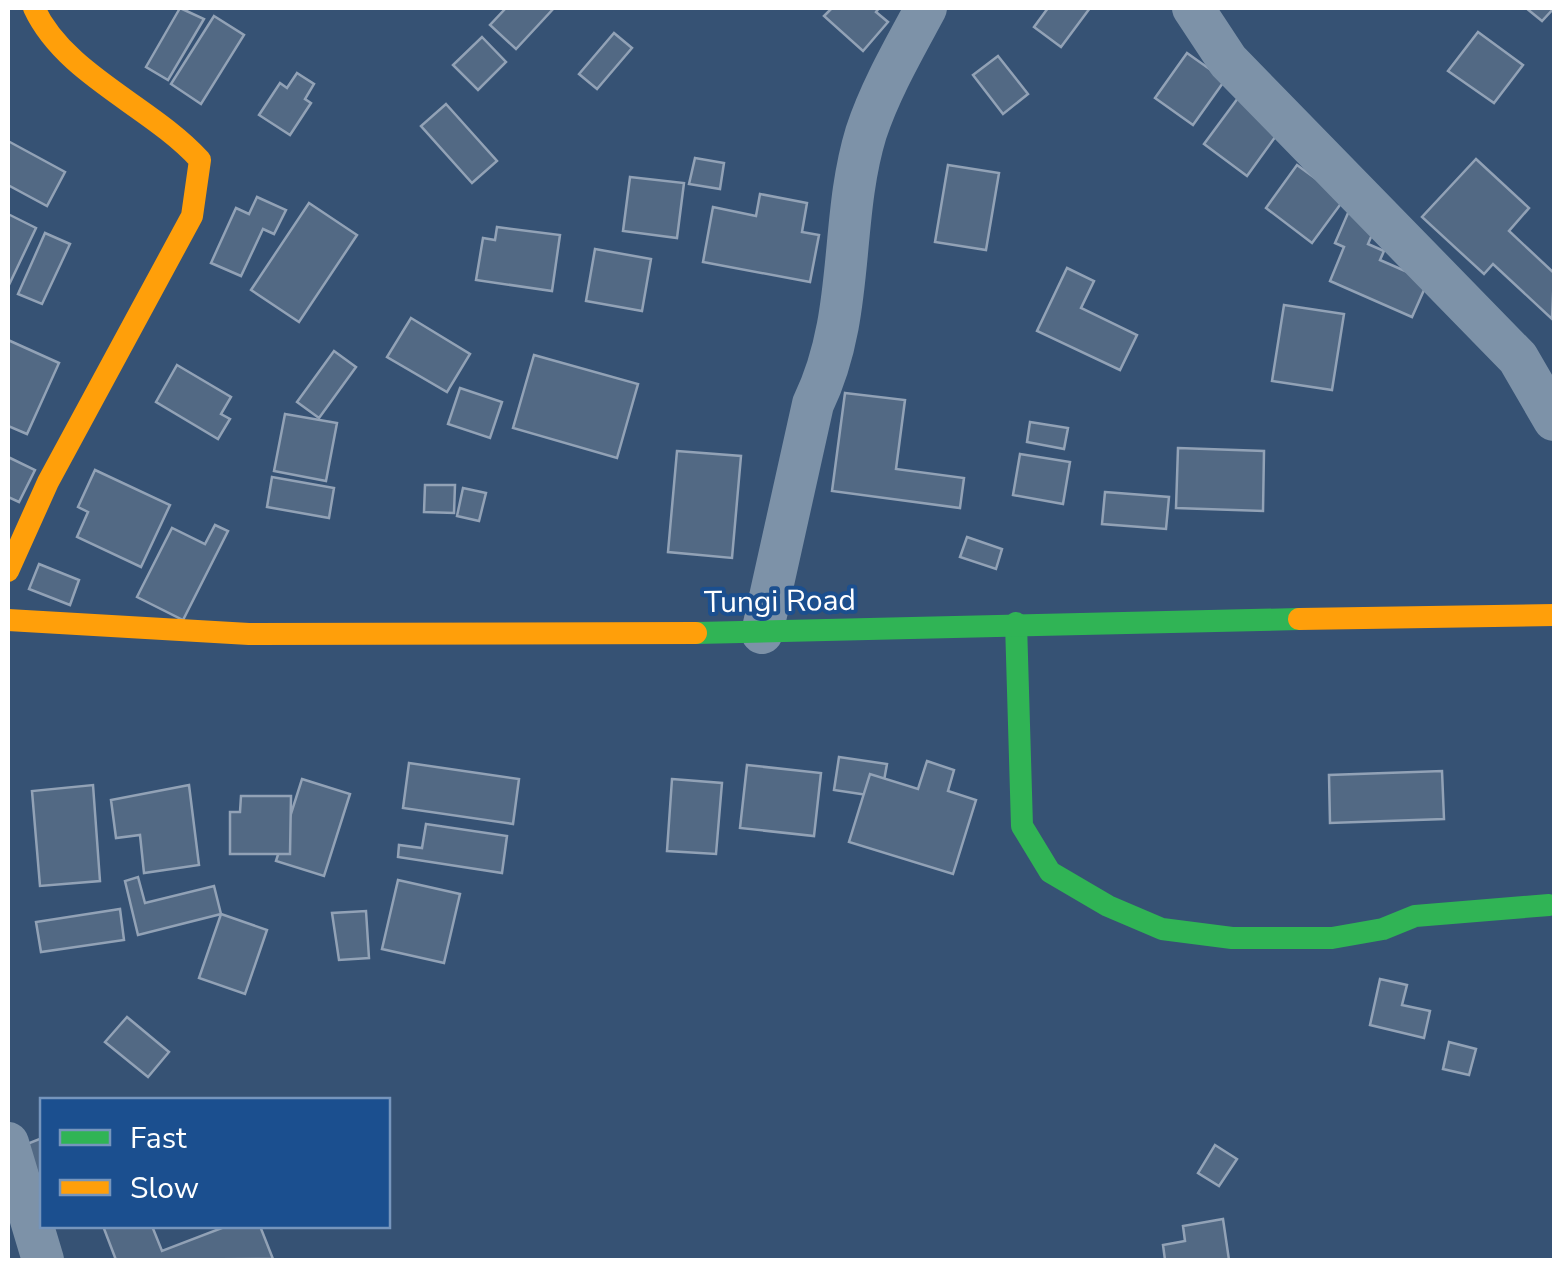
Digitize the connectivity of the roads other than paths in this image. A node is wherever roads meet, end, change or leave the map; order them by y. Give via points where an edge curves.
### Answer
1 (34, 8) edge
2 (926, 8) edge
3 (1193, 8) edge
4 (1554, 420) edge
5 (8, 572) edge
6 (1554, 615) edge
7 (8, 620) edge
8 (1016, 623) junction
9 (762, 633) junction
10 (1549, 905) dead end
11 (8, 1143) edge
12 (43, 1260) edge

1 - 5 main road via 36,21 70,54 186,140 200,160 192,216 48,482
2 - 9 street via 866,134 842,314 813,404
3 - 4 street via 1228,61 1518,358
6 - 8 main road, Tungi Road
7 - 9 main road, Tungi Road via 249,634
8 - 9 main road, Tungi Road
8 - 10 main road via 1022,826 1050,872 1108,906 1162,929 1232,938 1332,938 1414,916
11 - 12 street

